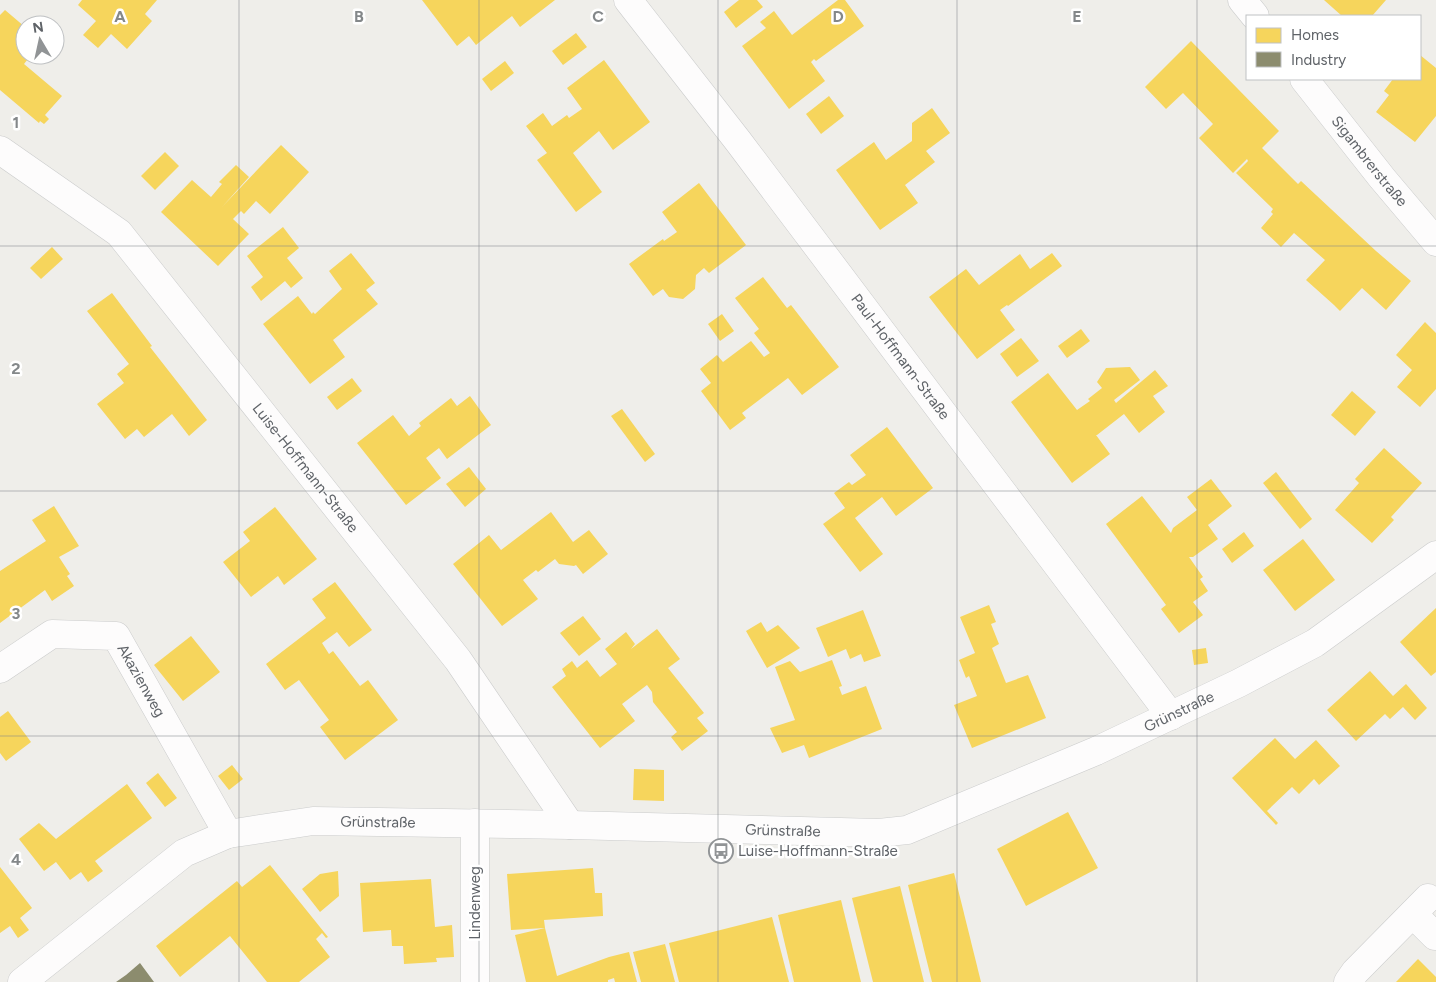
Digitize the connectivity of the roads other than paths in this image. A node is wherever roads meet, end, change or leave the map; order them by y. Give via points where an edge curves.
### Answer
1 (628, 0) edge
2 (1243, 0) edge
3 (1254, 15) edge
4 (1305, 80) edge
5 (0, 150) edge
6 (1436, 242) edge
7 (1436, 555) edge
8 (0, 669) edge
9 (1171, 716) junction
10 (475, 823) junction
11 (570, 825) junction
12 (228, 834) junction
13 (1434, 936) dead end
14 (22, 982) edge
15 (475, 982) edge
16 (1348, 982) edge

1 - 9 street, Paul-Hoffmann-Straße
2 - 3 street
4 - 6 street, Sigambrerstraße
5 - 11 street, Luise-Hoffmann-Straße via 119,233 458,660
7 - 9 street, Grünstraße via 1315,643
8 - 12 street, Akazienweg via 52,634 116,636
9 - 11 street, Grünstraße via 1096,752 907,830 879,833
10 - 11 street, Grünstraße
10 - 12 street, Grünstraße via 313,821
10 - 15 street, Lindenweg
12 - 14 street, Grünstraße via 184,853
13 - 16 street via 1421,906

